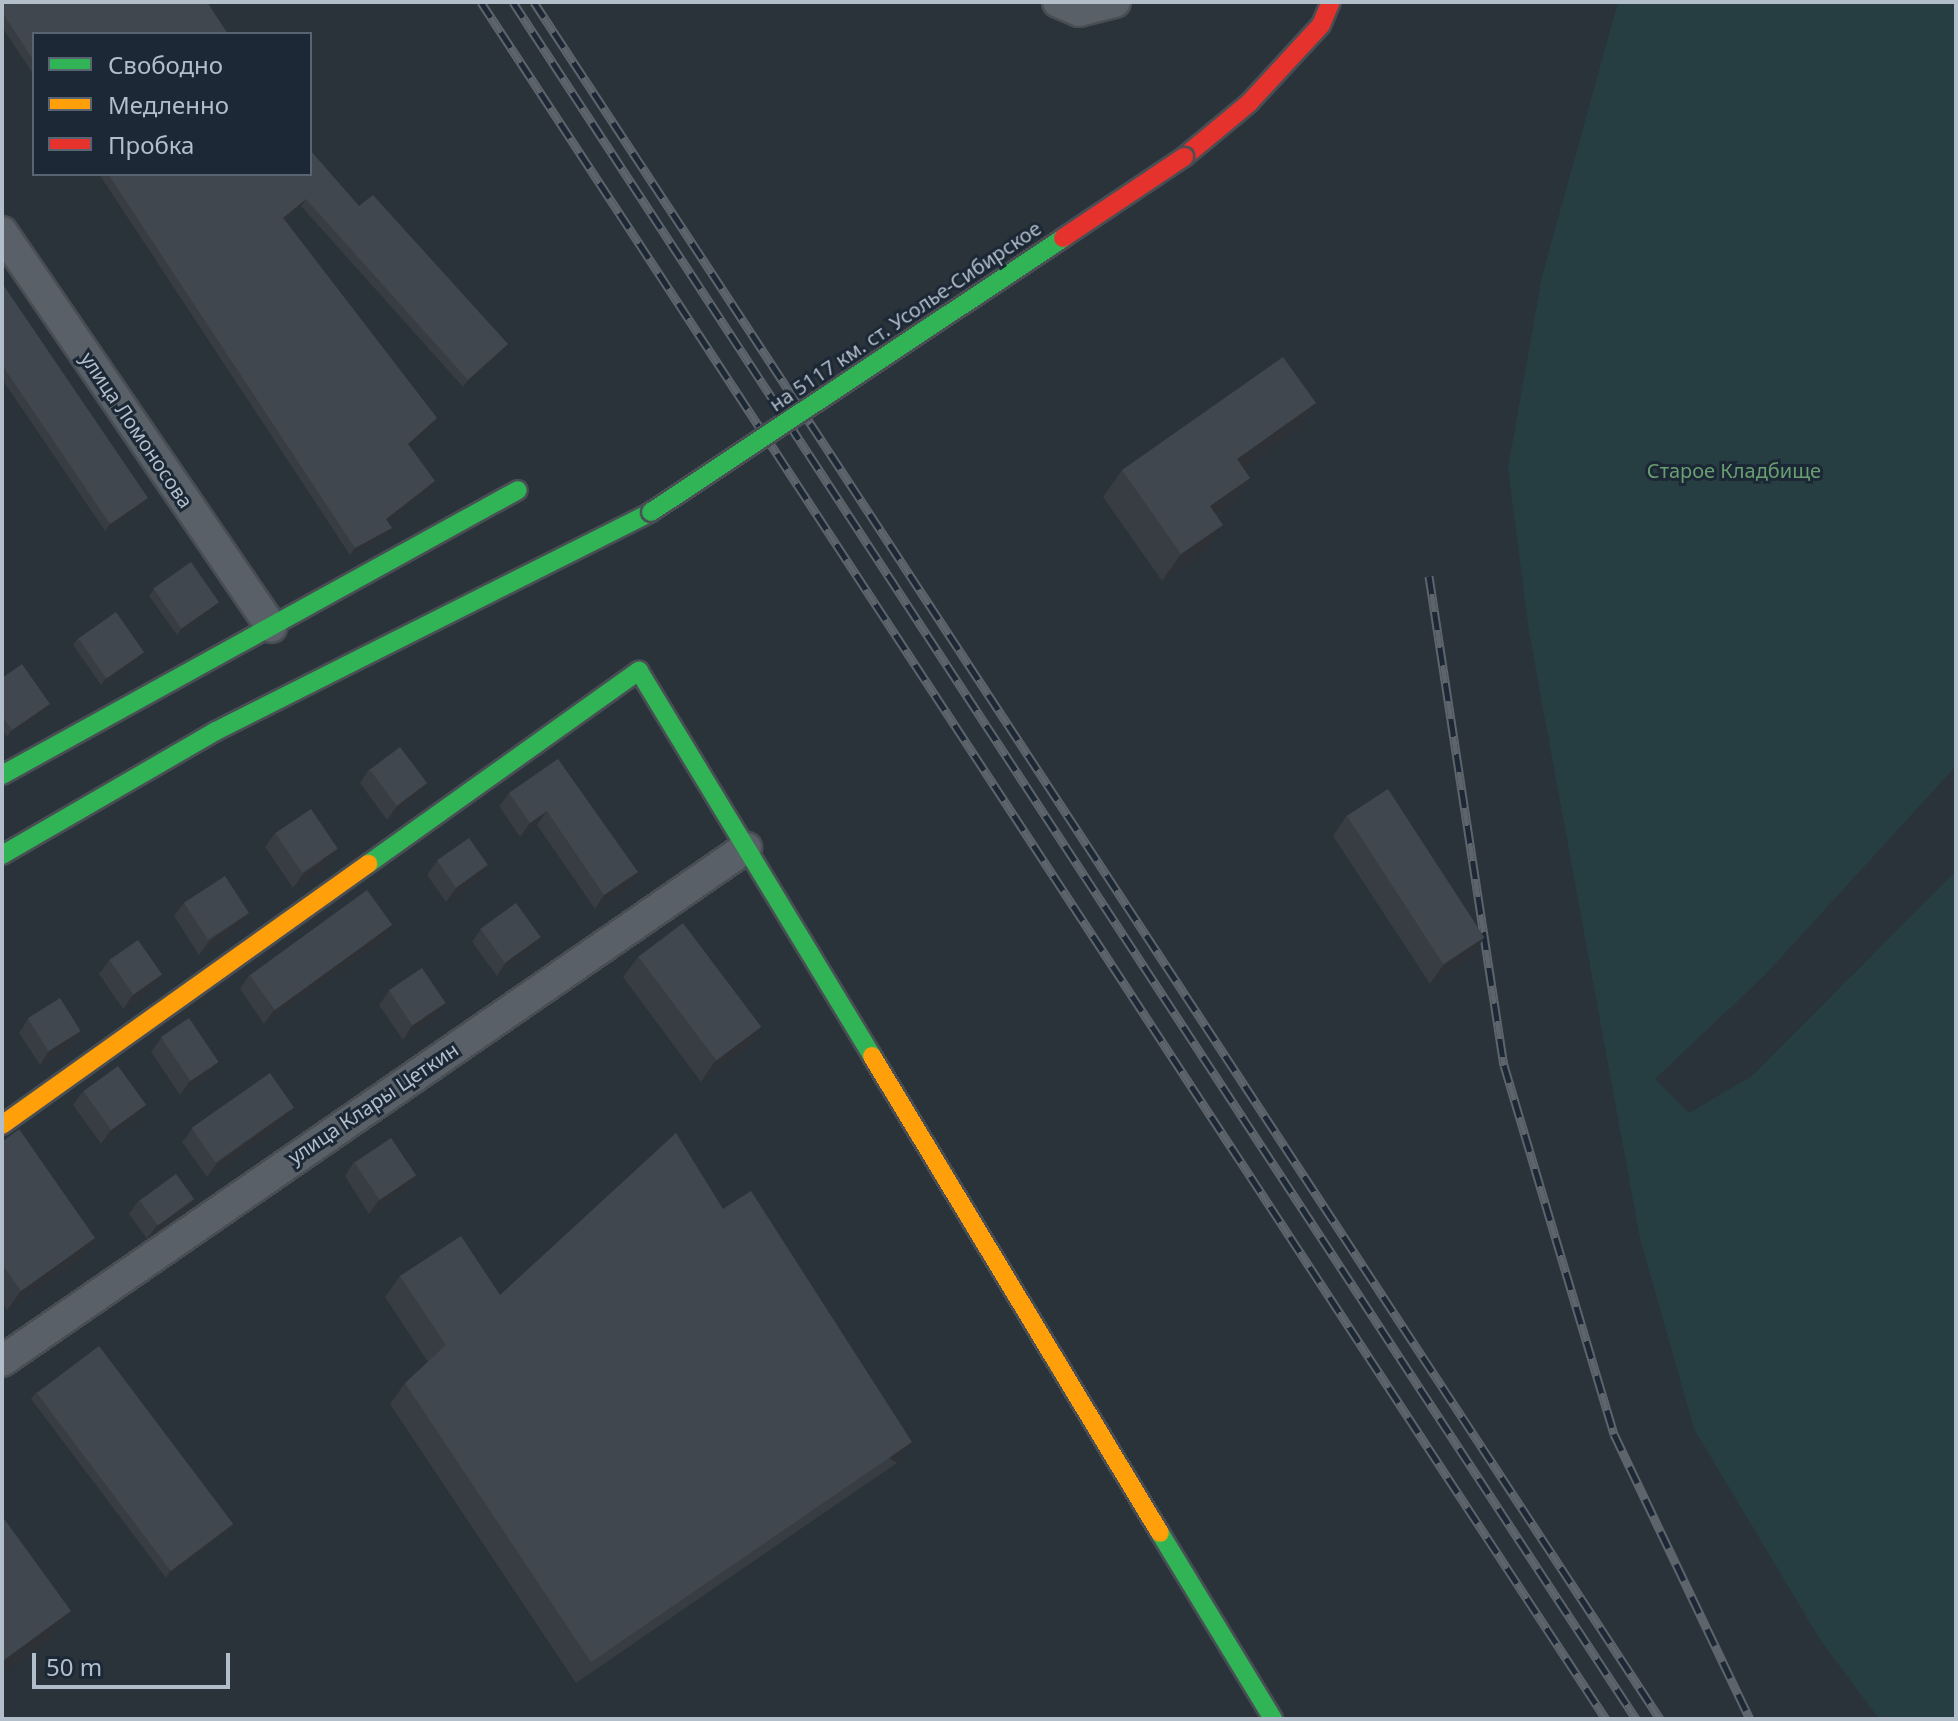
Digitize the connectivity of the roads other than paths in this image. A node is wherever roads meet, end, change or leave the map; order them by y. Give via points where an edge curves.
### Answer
1 (1058, 2) edge
2 (1115, 2) edge
3 (1331, 2) edge
4 (2, 232) edge
5 (518, 490) dead end
6 (271, 627) junction
7 (2, 775) edge
8 (746, 848) junction
9 (2, 855) edge
10 (2, 1125) edge
11 (2, 1361) edge
12 (1273, 1719) edge

1 - 2 street via 1079,11
3 - 9 street, на 5117 км. ст. Усолье-Сибирское, bridge via 1321,25 1249,103 1184,157 651,512 216,731
4 - 6 street, улица Ломоносова
5 - 6 street
6 - 7 street
8 - 10 street via 639,671
8 - 11 street, улица Клары Цеткин
8 - 12 street

